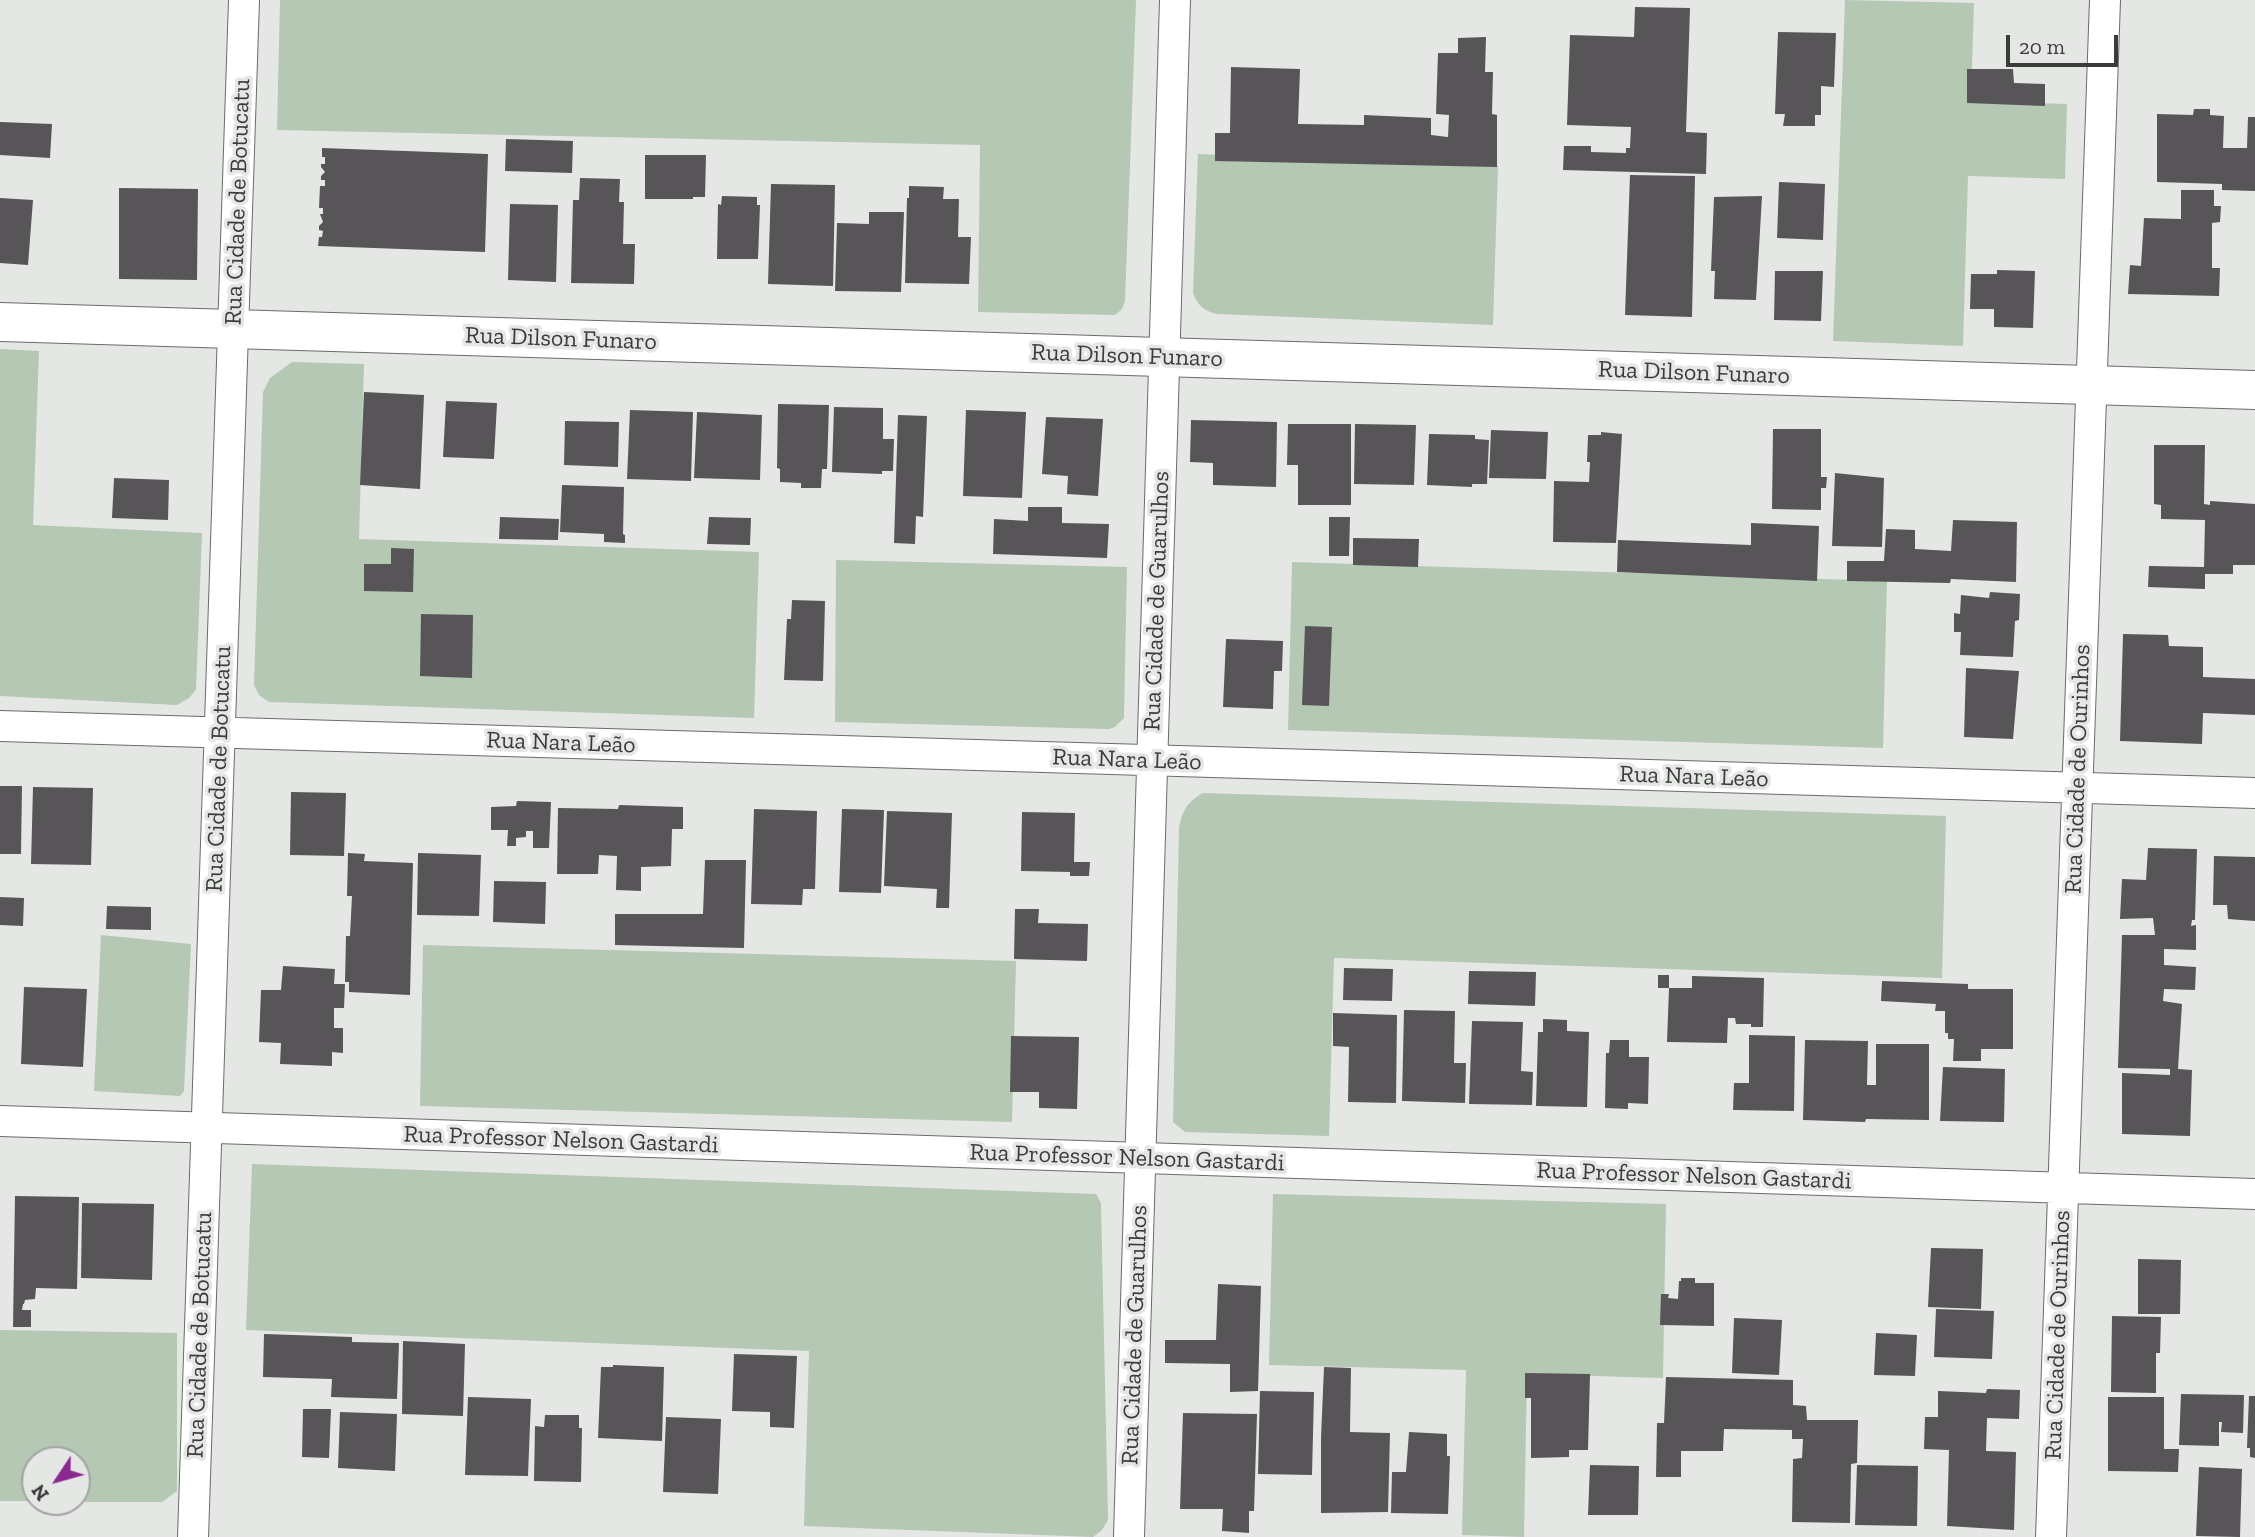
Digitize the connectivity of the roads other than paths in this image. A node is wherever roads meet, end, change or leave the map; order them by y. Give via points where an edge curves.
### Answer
1 (244, 0) edge
2 (1175, 0) edge
3 (2105, 0) edge
4 (0, 322) edge
5 (233, 329) junction
6 (1164, 357) junction
7 (2091, 385) junction
8 (2255, 390) edge
9 (0, 726) edge
10 (220, 733) junction
11 (1152, 761) junction
12 (2077, 788) junction
13 (2255, 793) edge
14 (0, 1121) edge
15 (207, 1128) junction
16 (1140, 1158) junction
17 (2063, 1188) junction
18 (2255, 1194) edge
19 (193, 1537) edge
20 (1129, 1537) edge
21 (2051, 1537) edge

1 - 5 street, Rua Cidade de Botucatu
2 - 6 street, Rua Cidade de Guarulhos
3 - 7 street, Rua Cidade de Ourinhos
4 - 5 street, Rua Dilson Funaro
5 - 6 street, Rua Dilson Funaro
5 - 10 street, Rua Cidade de Botucatu
6 - 7 street, Rua Dilson Funaro
6 - 11 street, Rua Cidade de Guarulhos
7 - 8 street, Rua Dilson Funaro
7 - 12 street, Rua Cidade de Ourinhos
9 - 10 street, Rua Nara Leão
10 - 11 street, Rua Nara Leão
10 - 15 street, Rua Cidade de Botucatu
11 - 12 street, Rua Nara Leão
11 - 16 street, Rua Cidade de Guarulhos
12 - 13 street, Rua Nara Leão
12 - 17 street, Rua Cidade de Ourinhos
14 - 15 street, Rua Professor Nelson Gastardi
15 - 16 street, Rua Professor Nelson Gastardi
15 - 19 street, Rua Cidade de Botucatu
16 - 17 street, Rua Professor Nelson Gastardi
16 - 20 street, Rua Cidade de Guarulhos
17 - 18 street, Rua Professor Nelson Gastardi
17 - 21 street, Rua Cidade de Ourinhos

